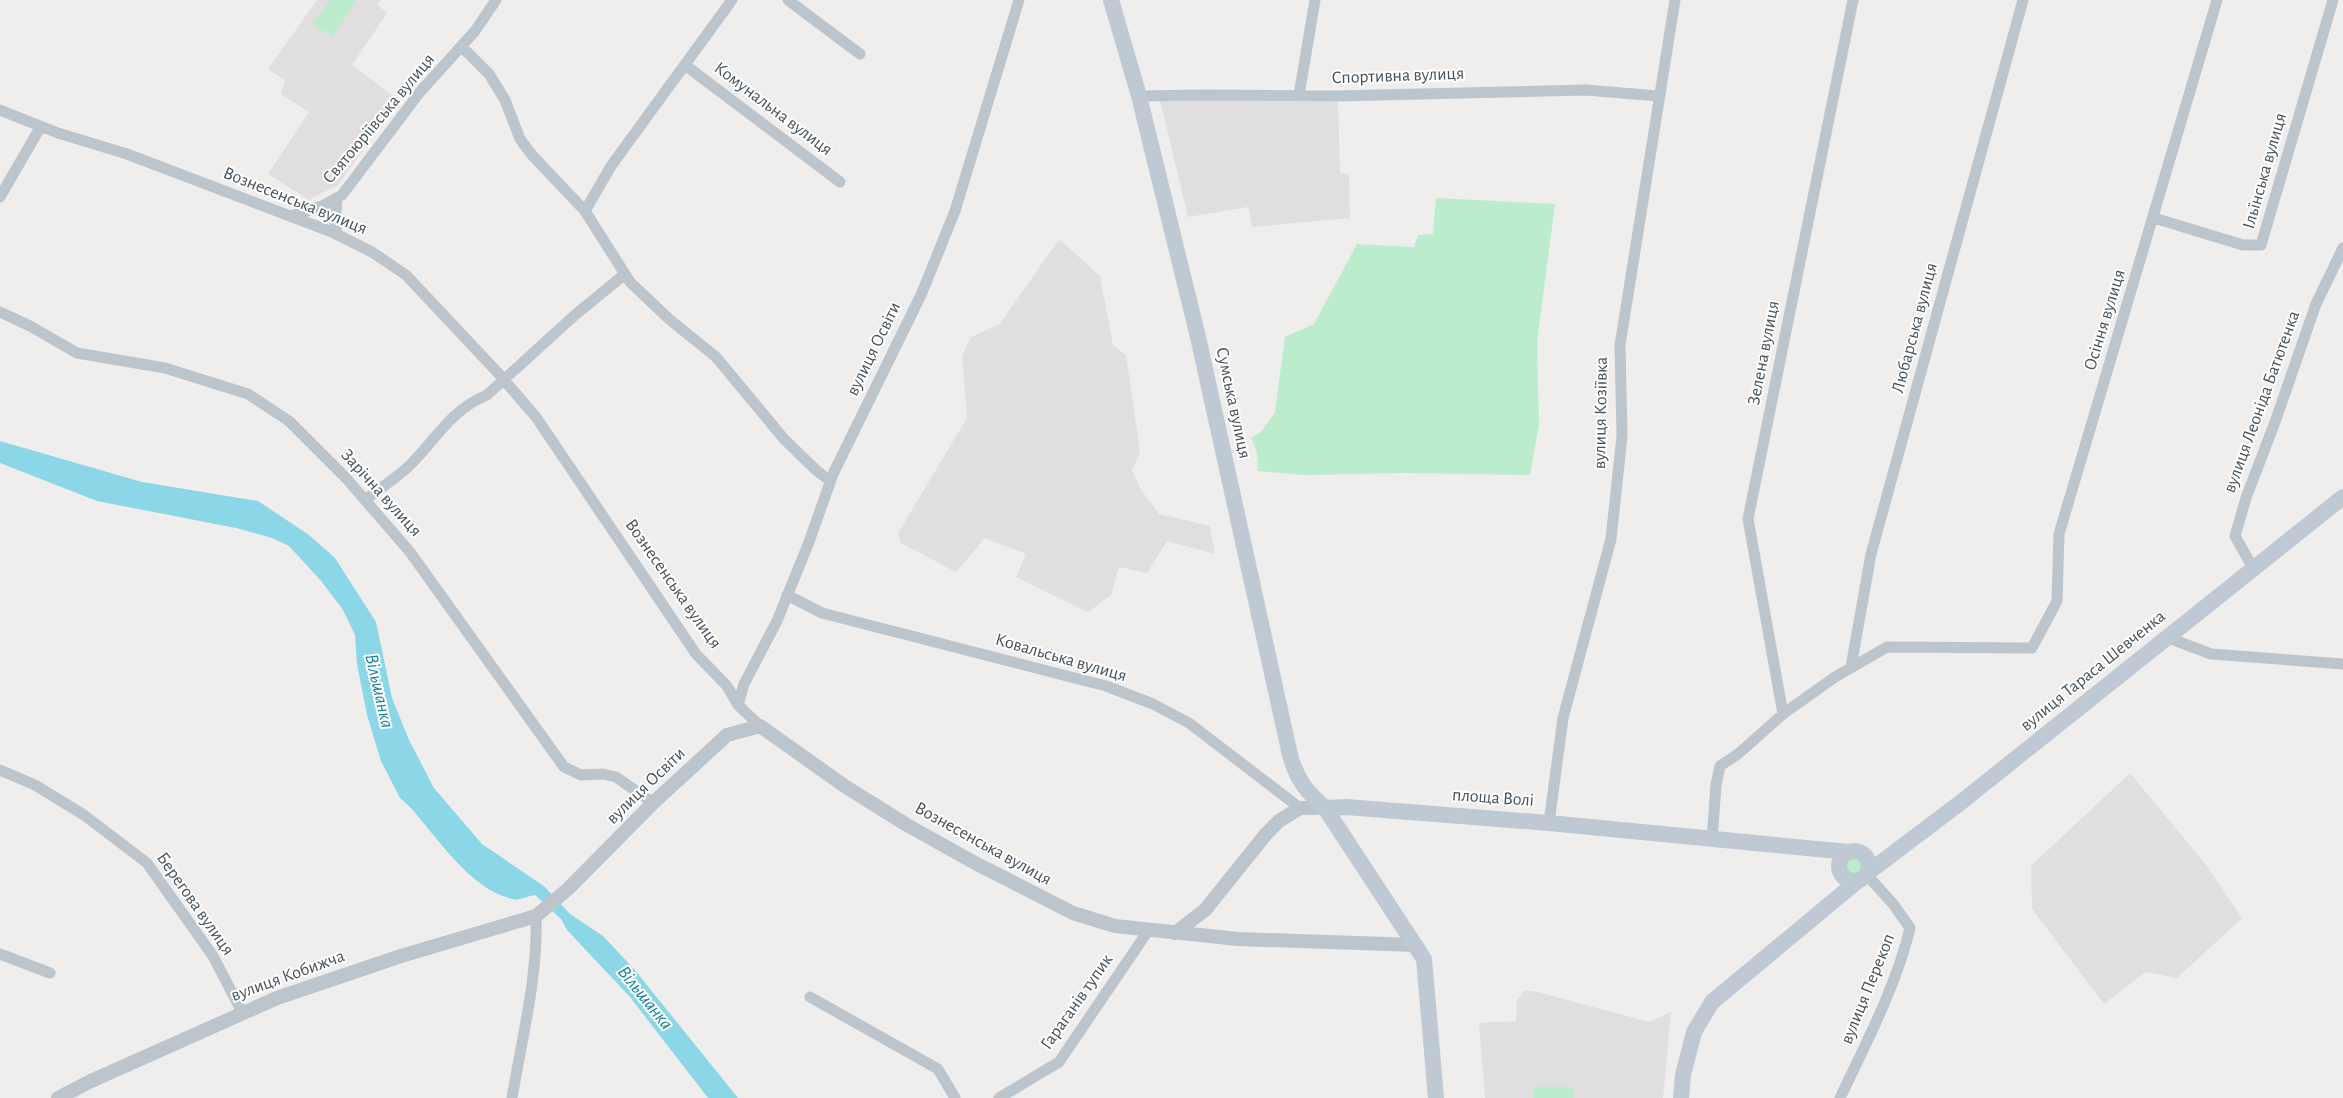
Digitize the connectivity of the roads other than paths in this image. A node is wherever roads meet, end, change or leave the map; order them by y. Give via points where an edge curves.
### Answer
1 (496, 0) edge
2 (732, 0) edge
3 (788, 0) edge
4 (1019, 0) edge
5 (1111, 0) edge
6 (1316, 0) edge
7 (1675, 0) edge
8 (1853, 0) edge
9 (2023, 0) edge
10 (2218, 0) edge
11 (2333, 0) edge
12 (462, 47) junction
13 (860, 54) dead end
14 (685, 65) junction
15 (1138, 96) junction
16 (1299, 96) junction
17 (1658, 96) junction
18 (0, 110) edge
19 (42, 126) junction
20 (840, 182) dead end
21 (0, 197) edge
22 (337, 198) junction
23 (585, 211) junction
24 (292, 216) junction
25 (2154, 218) junction
26 (338, 235) junction
27 (2343, 248) edge
28 (625, 274) junction
29 (0, 312) edge
30 (504, 380) junction
31 (830, 480) junction
32 (2343, 496) edge
33 (365, 500) junction
34 (2252, 568) junction
35 (787, 595) junction
36 (2166, 637) junction
37 (2343, 664) edge
38 (1850, 667) junction
39 (738, 705) junction
40 (1783, 714) junction
41 (760, 726) junction
42 (0, 770) edge
43 (653, 803) junction
44 (1300, 808) junction
45 (1325, 808) junction
46 (1550, 823) junction
47 (1712, 840) junction
48 (1891, 855) junction
49 (1847, 861) junction
50 (1863, 877) junction
51 (1839, 899) junction
52 (538, 915) junction
53 (1148, 930) junction
54 (1175, 933) junction
55 (1416, 945) junction
56 (0, 954) edge
57 (50, 973) dead end
58 (810, 997) dead end
59 (242, 1012) junction
60 (62, 1097) edge
61 (512, 1098) edge
62 (955, 1098) edge
63 (999, 1098) edge
64 (1436, 1098) edge
65 (1681, 1098) edge
66 (1840, 1098) edge

1 - 12 street, Святоюріївська вулиця
2 - 14 street, Комунальна вулиця
3 - 13 street
4 - 31 street, вулиця Освіти via 955,211 921,295
5 - 15 main road, Сумська вулиця
6 - 16 street
7 - 17 street, вулиця Козіївка
8 - 40 street, Зелена вулиця via 1748,519
9 - 38 street, Любарська вулиця via 1871,554
10 - 25 street, Осіння вулиця
11 - 25 street, Ільїнська вулиця via 2261,245 2243,245
12 - 22 street, Святоюріївська вулиця via 420,92
12 - 23 street via 489,74 505,100 520,139 532,155
14 - 20 street, Комунальна вулиця
14 - 23 street, Комунальна вулиця via 611,166
15 - 16 street, Спортивна вулиця
15 - 45 main road, Сумська вулиця via 1198,337 1290,755 1307,791
16 - 17 street, Спортивна вулиця via 1586,90
17 - 46 street, вулиця Козіївка via 1620,345 1622,436 1611,540 1563,718
18 - 19 street, Вознесенська вулиця
19 - 21 street
19 - 24 street, Вознесенська вулиця
22 - 24 street, Святоюріївська вулиця
22 - 26 street via 335,224
23 - 28 street
24 - 26 street, Вознесенська вулиця
25 - 38 street, Осіння вулиця via 2059,534 2057,600 2032,648 1887,647
26 - 30 street, Вознесенська вулиця via 372,252 406,275
27 - 34 street, вулиця Леоніда Батютенка via 2316,304 2235,536
28 - 30 street
28 - 31 street via 669,320 716,357 784,439
29 - 33 street, Зарічна вулиця via 77,354 165,368 248,394 289,421
30 - 33 street via 487,395 470,402 408,467
30 - 39 street, Вознесенська вулиця via 536,417 696,654 727,686
31 - 35 street, вулиця Освіти
32 - 34 main road, вулиця Тараса Шевченка
33 - 43 street, Зарічна вулиця via 420,566 564,767 581,775 616,777
34 - 36 main road, вулиця Тараса Шевченка
35 - 39 street, вулиця Освіти via 744,684
35 - 44 street, Ковальська вулиця via 822,613 1106,686 1153,704 1189,723
36 - 37 street via 2211,654
36 - 48 main road, вулиця Тараса Шевченка
38 - 40 street
39 - 41 street, Вознесенська вулиця
40 - 47 street via 1720,766
41 - 43 street, вулиця Освіти via 727,735
41 - 53 street, Вознесенська вулиця via 846,787 975,863 1073,913 1115,926
42 - 59 street, Берегова вулиця via 35,785 84,815 146,863 213,956
43 - 52 street, вулиця Освіти
44 - 45 street
44 - 54 street via 1288,814 1266,834 1204,910
45 - 46 main road, площа Волі
45 - 55 main road
46 - 47 main road, площа Волі
47 - 49 main road, площа Волі via 1821,850
48 - 49 main road, площа Волі
48 - 50 main road, вулиця Тараса Шевченка
49 - 50 main road, площа Волі via 1848,880
49 - 50 main road via 1868,864
49 - 51 main road
50 - 51 main road, вулиця Тараса Шевченка
50 - 66 street, вулиця Перекоп via 1890,899 1910,928 1881,1010
51 - 65 main road, вулиця Тараса Шевченка via 1712,1002 1694,1032
52 - 59 street, вулиця Кобижча via 401,956
52 - 61 street via 533,979
53 - 54 street, Вознесенська вулиця
53 - 63 street, Гараганів тупик via 1059,1062
54 - 55 street, Вознесенська вулиця via 1238,939
55 - 64 main road via 1426,968
56 - 57 street
58 - 62 street via 938,1069
59 - 60 street, вулиця Кобижча

